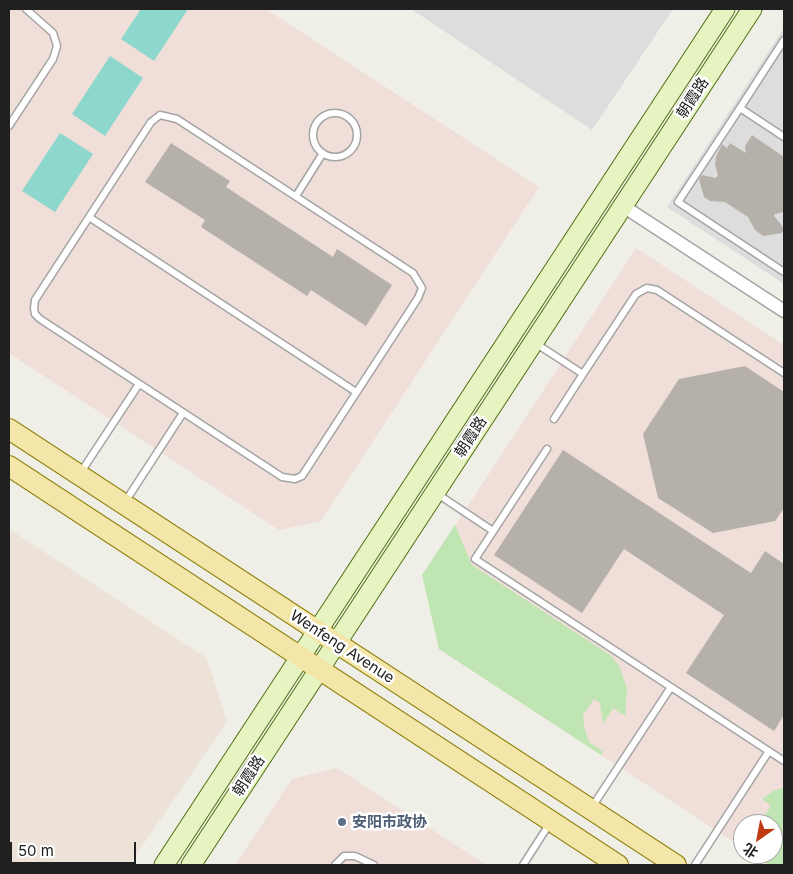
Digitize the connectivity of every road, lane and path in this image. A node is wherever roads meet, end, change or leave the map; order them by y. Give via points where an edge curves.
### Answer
1 (26, 9) edge
2 (725, 9) edge
3 (752, 9) edge
4 (784, 40) edge
5 (740, 108) junction
6 (10, 121) edge
7 (784, 137) edge
8 (323, 153) junction
9 (296, 196) junction
10 (623, 206) junction
11 (88, 218) junction
12 (784, 272) edge
13 (784, 311) edge
14 (534, 342) junction
15 (784, 373) edge
16 (583, 374) junction
17 (139, 384) junction
18 (356, 392) junction
19 (183, 413) junction
20 (554, 420) dead end
21 (9, 429) edge
22 (547, 449) dead end
23 (9, 466) edge
24 (79, 475) junction
25 (435, 492) junction
26 (123, 504) junction
27 (493, 531) junction
28 (318, 631) junction
29 (336, 643) junction
30 (300, 657) junction
31 (319, 670) junction
32 (671, 687) junction
33 (769, 752) junction
34 (784, 761) edge
35 (591, 810) junction
36 (551, 822) junction
37 (164, 865) edge
38 (191, 865) edge
39 (335, 865) edge
40 (374, 865) edge
41 (522, 865) edge
42 (618, 865) edge
43 (676, 865) edge
44 (694, 865) edge

1 - 6 lane via 53,32 57,46 53,59
2 - 28 street, 朝霞路
3 - 10 street, 朝霞路
4 - 5 lane
5 - 7 lane
5 - 12 lane via 678,202
8 - 8 lane via 314,143 314,127 331,113 346,116 357,134 353,147 341,156
8 - 9 lane
9 - 11 lane via 177,118 160,115 151,122
9 - 18 lane via 413,272 422,288
10 - 13 street
10 - 14 street, 朝霞路
11 - 17 lane via 35,300 34,308 40,319
11 - 18 lane
14 - 16 lane
14 - 25 street, 朝霞路
15 - 16 lane via 657,290 647,288 636,294
16 - 20 lane
17 - 19 lane
17 - 24 lane
18 - 19 lane via 302,476 295,480 282,477
19 - 26 lane
21 - 24 main road, Wenfeng Avenue
22 - 27 lane
23 - 30 main road, Wenfeng Avenue
24 - 26 main road, Wenfeng Avenue
25 - 27 lane
25 - 29 street, 朝霞路
26 - 28 main road, Wenfeng Avenue
27 - 32 lane via 475,559
28 - 29 main road, Wenfeng Avenue
28 - 30 street, 朝霞路
29 - 31 street, 朝霞路
29 - 35 main road, Wenfeng Avenue
30 - 31 main road, Wenfeng Avenue
30 - 37 street, 朝霞路
31 - 36 main road, Wenfeng Avenue
31 - 38 street, 朝霞路
32 - 33 lane
32 - 35 lane
33 - 34 lane
33 - 44 lane
35 - 43 main road, Wenfeng Avenue
36 - 41 lane
36 - 42 main road, Wenfeng Avenue
39 - 40 lane via 344,856 355,856

